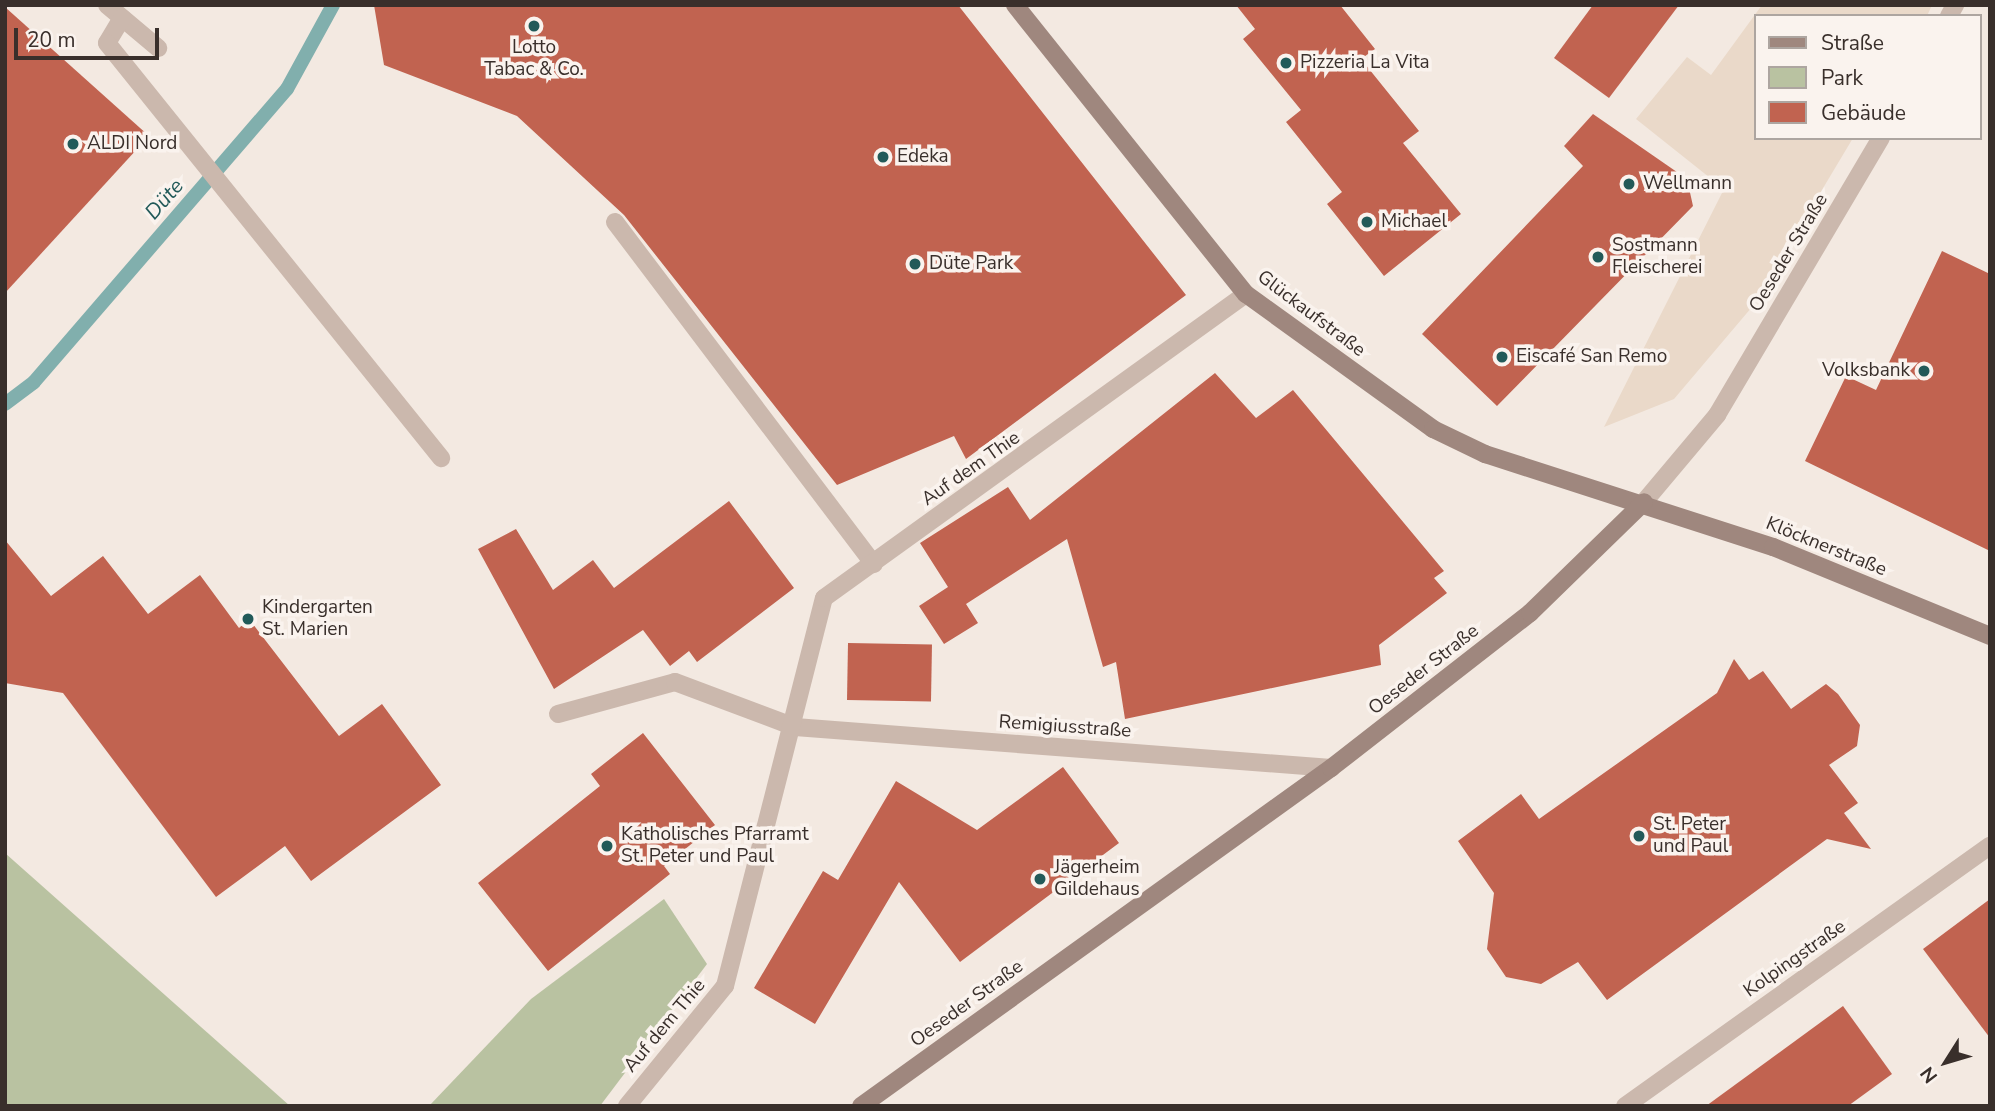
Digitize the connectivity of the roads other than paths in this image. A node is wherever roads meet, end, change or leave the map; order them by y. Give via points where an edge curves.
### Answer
1 (107, 5) edge
2 (1015, 5) edge
3 (122, 18) junction
4 (158, 48) dead end
5 (1880, 140) edge
6 (615, 222) dead end
7 (1246, 294) junction
8 (440, 458) dead end
9 (1644, 502) junction
10 (874, 564) junction
11 (1990, 636) edge
12 (558, 714) dead end
13 (795, 727) junction
14 (1331, 768) junction
15 (1990, 846) edge
16 (626, 1106) edge
17 (861, 1106) edge
18 (1625, 1106) edge

1 - 3 street
2 - 7 main road, Glückaufstraße
3 - 4 street
3 - 8 street via 107,43
5 - 9 street, Oeseder Straße via 1717,415
6 - 10 street
7 - 9 main road, Glückaufstraße via 1433,429 1485,454
7 - 10 street, Auf dem Thie
9 - 11 main road, Klöcknerstraße via 1773,547
9 - 14 main road, Oeseder Straße via 1530,614
10 - 13 street, Auf dem Thie via 824,598
12 - 13 street via 675,682
13 - 14 street, Remigiusstraße
13 - 16 street, Auf dem Thie via 726,986
14 - 17 main road, Oeseder Straße
15 - 18 street, Kolpingstraße

